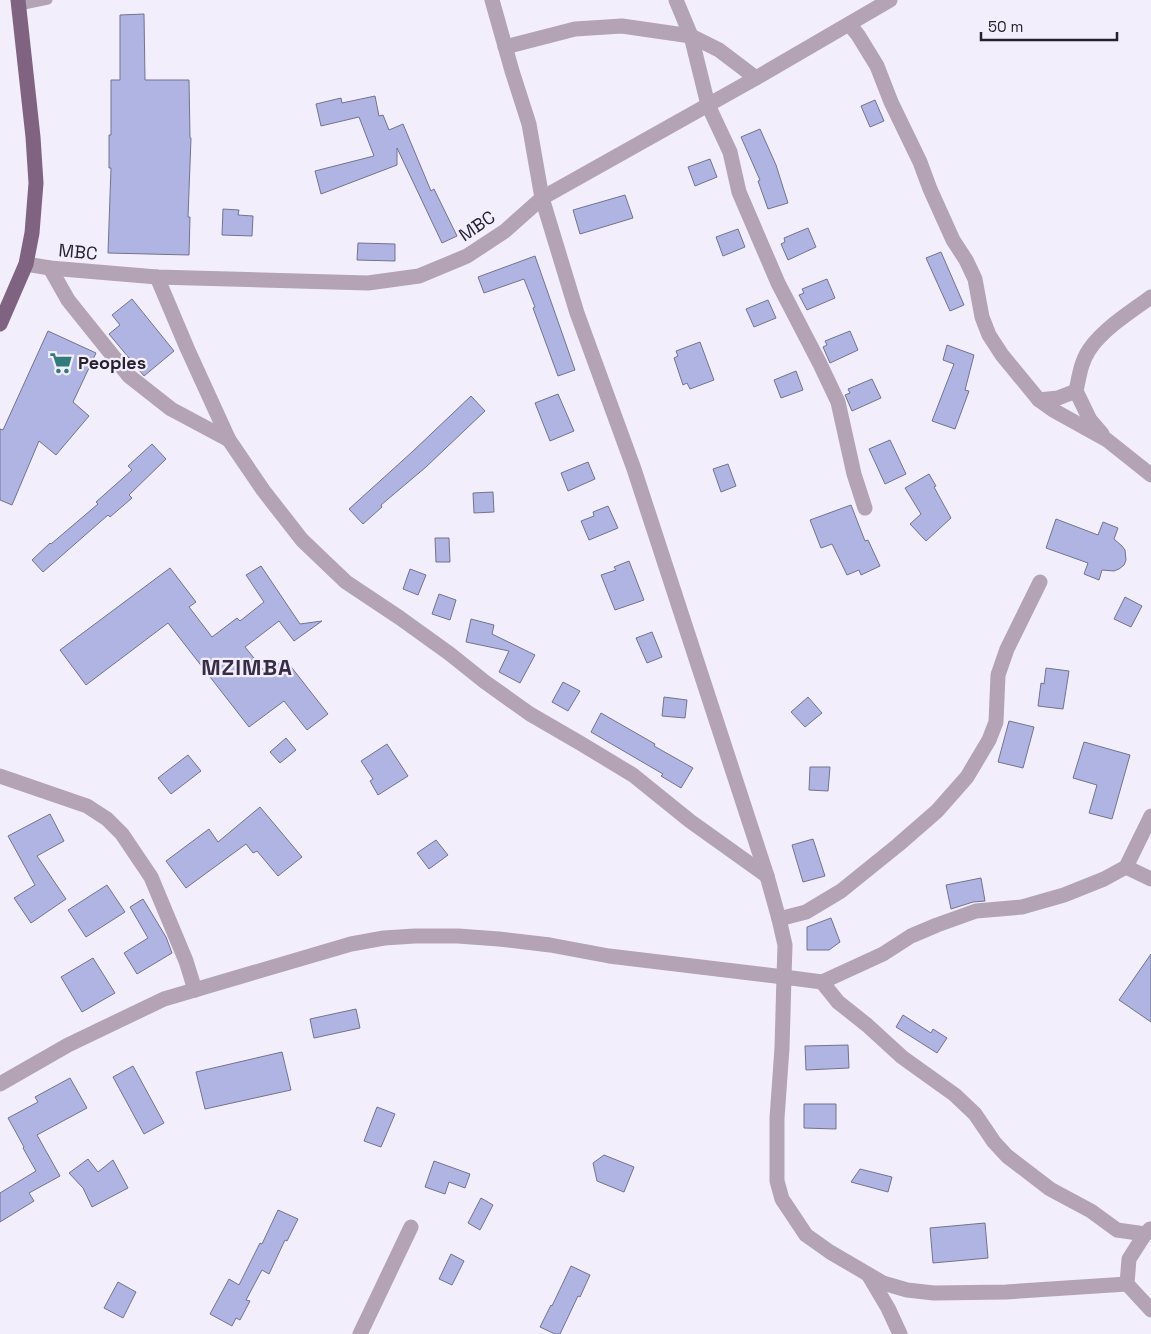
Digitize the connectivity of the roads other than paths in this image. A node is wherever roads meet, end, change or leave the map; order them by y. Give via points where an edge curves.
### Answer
1 (48, 0) edge
2 (492, 0) edge
3 (676, 0) edge
4 (890, 0) edge
5 (19, 3) edge
6 (849, 24) junction
7 (691, 36) junction
8 (505, 47) junction
9 (756, 78) junction
10 (708, 105) junction
11 (542, 198) junction
12 (26, 264) junction
13 (50, 268) junction
14 (157, 277) junction
15 (1151, 297) edge
16 (0, 324) edge
17 (1076, 391) junction
18 (1039, 400) junction
19 (229, 440) junction
20 (1107, 440) junction
21 (1151, 475) edge
22 (865, 508) dead end
23 (1040, 582) dead end
24 (0, 776) edge
25 (1151, 816) edge
26 (1126, 867) junction
27 (767, 876) junction
28 (1151, 879) edge
29 (779, 919) junction
30 (784, 977) junction
31 (822, 982) junction
32 (195, 990) junction
33 (0, 1084) edge
34 (411, 1227) dead end
35 (1148, 1231) edge
36 (866, 1273) junction
37 (1127, 1284) junction
38 (1151, 1310) edge
39 (360, 1334) edge
40 (900, 1334) edge

1 - 5 lane
2 - 8 street
3 - 7 street
4 - 6 street, MBC
5 - 12 main road via 36,183
6 - 9 street, MBC
6 - 18 street via 877,66 953,240 975,279 989,335
7 - 8 street via 622,26 575,29
7 - 9 street via 719,50
7 - 10 street
8 - 11 street via 529,124
9 - 10 street, MBC
10 - 11 street, MBC
10 - 22 street via 730,152 739,192 778,283 838,402
11 - 14 street, MBC via 505,231 467,256 419,276 368,283
11 - 27 street
12 - 13 street, MBC
12 - 16 main road
13 - 14 street, MBC
13 - 19 street via 68,300 129,376 171,409
14 - 19 street
15 - 17 street via 1130,311 1089,350
17 - 18 street via 1058,398
17 - 20 street via 1090,420
18 - 20 street
19 - 27 street via 302,540 346,582 530,714 633,775
20 - 21 street
23 - 29 street via 998,675 996,722 967,777 938,811 841,891 806,912
24 - 32 street via 87,806 122,834 151,877
25 - 26 street
26 - 28 street
26 - 31 street via 1064,895 1022,907 976,911 937,925
27 - 29 street
29 - 30 street via 785,945
30 - 31 street
30 - 32 street via 499,939 415,936 351,944
30 - 36 street via 777,1181 782,1199 806,1235
31 - 35 street via 838,1002 975,1114 1007,1156 1050,1189 1117,1230
32 - 33 street via 164,999 77,1041
34 - 39 street
35 - 37 street via 1129,1259
36 - 37 street via 883,1283 934,1293
36 - 40 street
37 - 38 street

